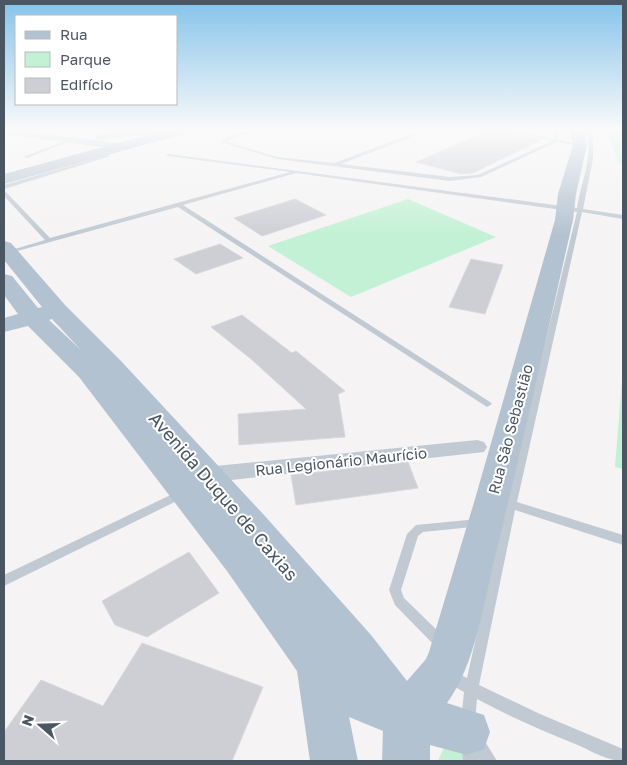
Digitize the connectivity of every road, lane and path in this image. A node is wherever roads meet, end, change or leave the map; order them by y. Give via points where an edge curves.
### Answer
1 (58, 165) edge
2 (80, 165) edge
3 (243, 165) edge
4 (321, 165) edge
5 (334, 165) edge
6 (504, 165) edge
7 (579, 165) edge
8 (330, 166) junction
9 (299, 172) junction
10 (310, 174) junction
11 (4, 179) edge
12 (4, 187) edge
13 (4, 192) edge
14 (179, 205) junction
15 (573, 209) junction
16 (623, 218) edge
17 (48, 240) junction
18 (5, 250) edge
19 (4, 281) edge
20 (32, 318) edge
21 (487, 404) dead end
22 (477, 447) dead end
23 (195, 483) junction
24 (496, 509) junction
25 (623, 540) edge
26 (4, 581) edge
27 (446, 662) junction
28 (317, 664) junction
29 (407, 717) junction
30 (475, 736) edge
31 (623, 757) edge
32 (334, 761) edge
33 (406, 761) edge

1 - 11 main road
2 - 12 lane
3 - 9 lane
4 - 8 lane
5 - 8 lane
6 - 8 lane via 479,176 450,179
7 - 15 main road, Rua São Sebastião via 567,194
8 - 10 lane
9 - 10 lane
9 - 14 lane
10 - 15 lane
13 - 17 lane
14 - 17 lane
14 - 21 lane
15 - 16 lane
15 - 24 main road, Rua São Sebastião
17 - 18 lane
18 - 20 main road, Avenida Duque de Caxias
19 - 20 main road, Avenida Duque de Caxias
20 - 23 main road, Avenida Duque de Caxias via 112,367
22 - 23 street, Rua Legionário Maurício
23 - 26 lane
23 - 28 main road, Avenida Duque de Caxias via 240,560
23 - 29 main road, Avenida Duque de Caxias via 251,525 356,649
24 - 25 lane
24 - 27 main road, Rua São Sebastião
24 - 27 lane via 420,528 413,534 395,590 399,600
24 - 30 lane, Rua São Sebastião
27 - 29 main road, Rua São Sebastião
27 - 30 lane
28 - 29 main road via 353,694
28 - 32 main road, Avenida Duque de Caxias
29 - 30 main road via 448,725
29 - 33 main road
30 - 31 lane via 518,712

